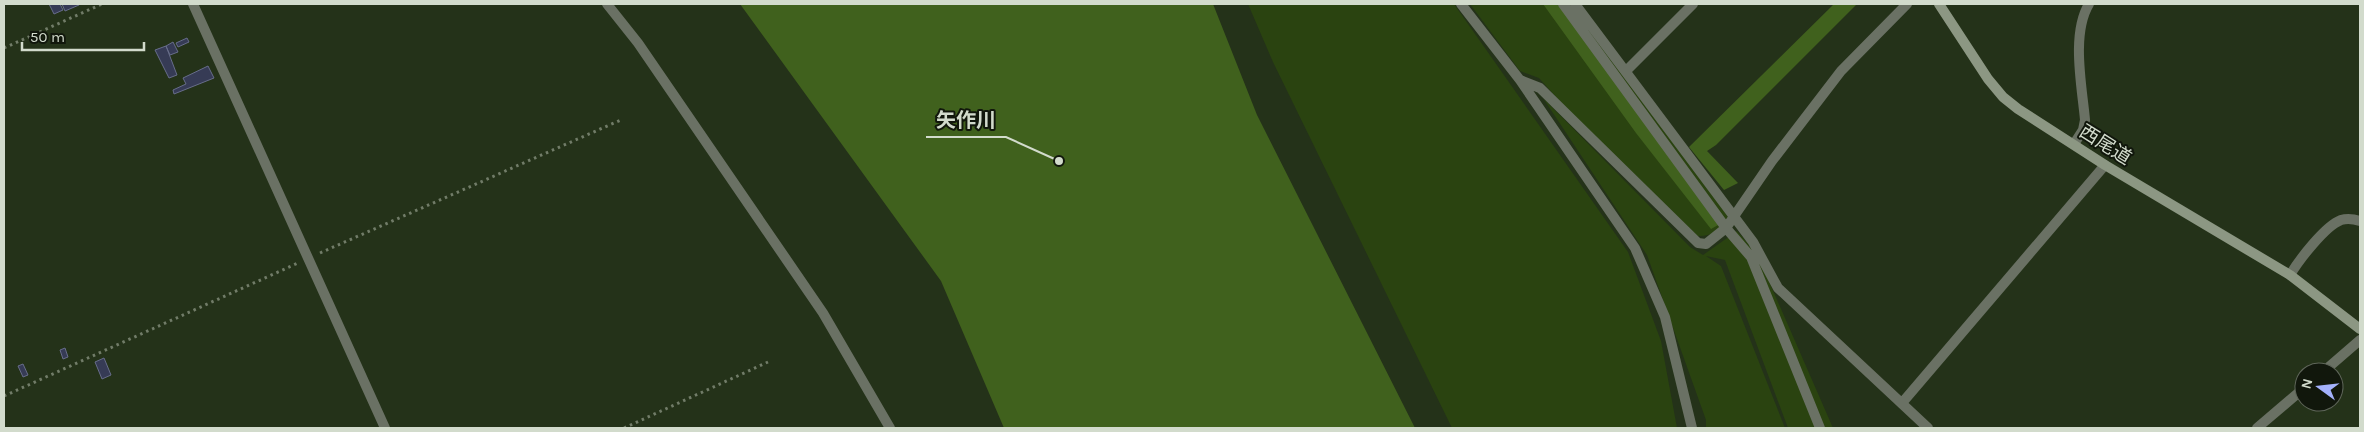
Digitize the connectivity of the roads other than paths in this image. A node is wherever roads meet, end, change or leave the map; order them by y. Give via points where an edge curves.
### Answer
1 (193, 4) edge
2 (607, 4) edge
3 (1461, 4) edge
4 (1563, 4) edge
5 (1575, 4) edge
6 (1693, 4) edge
7 (1907, 4) edge
8 (1939, 4) edge
9 (2089, 4) edge
10 (1626, 71) junction
11 (1520, 80) junction
12 (2074, 144) junction
13 (2105, 165) junction
14 (1734, 216) junction
15 (2360, 220) edge
16 (1726, 228) junction
17 (2290, 275) junction
18 (2360, 330) edge
19 (2360, 340) edge
20 (2335, 362) edge
21 (2294, 397) edge
22 (1902, 403) junction
23 (385, 428) edge
24 (890, 428) edge
25 (1692, 428) edge
26 (1820, 428) edge
27 (1928, 428) edge
28 (2257, 428) edge

1 - 23 street
2 - 24 street via 818,304
3 - 11 street
4 - 16 street
5 - 10 street
6 - 10 street
7 - 14 street via 1841,71
8 - 12 street, 西尾道 via 1988,80 2003,97
9 - 12 street via 2079,47 2085,120
10 - 14 street
11 - 16 street via 1540,88 1698,243 1706,244
11 - 25 street via 1635,248 1665,318
12 - 13 street, 西尾道
13 - 17 street, 西尾道
13 - 22 street
14 - 16 street
14 - 22 street via 1769,267 1778,288
15 - 17 street via 2345,219 2336,223
16 - 26 street via 1751,257
17 - 18 street, 西尾道
19 - 20 street
21 - 28 street
22 - 27 street

